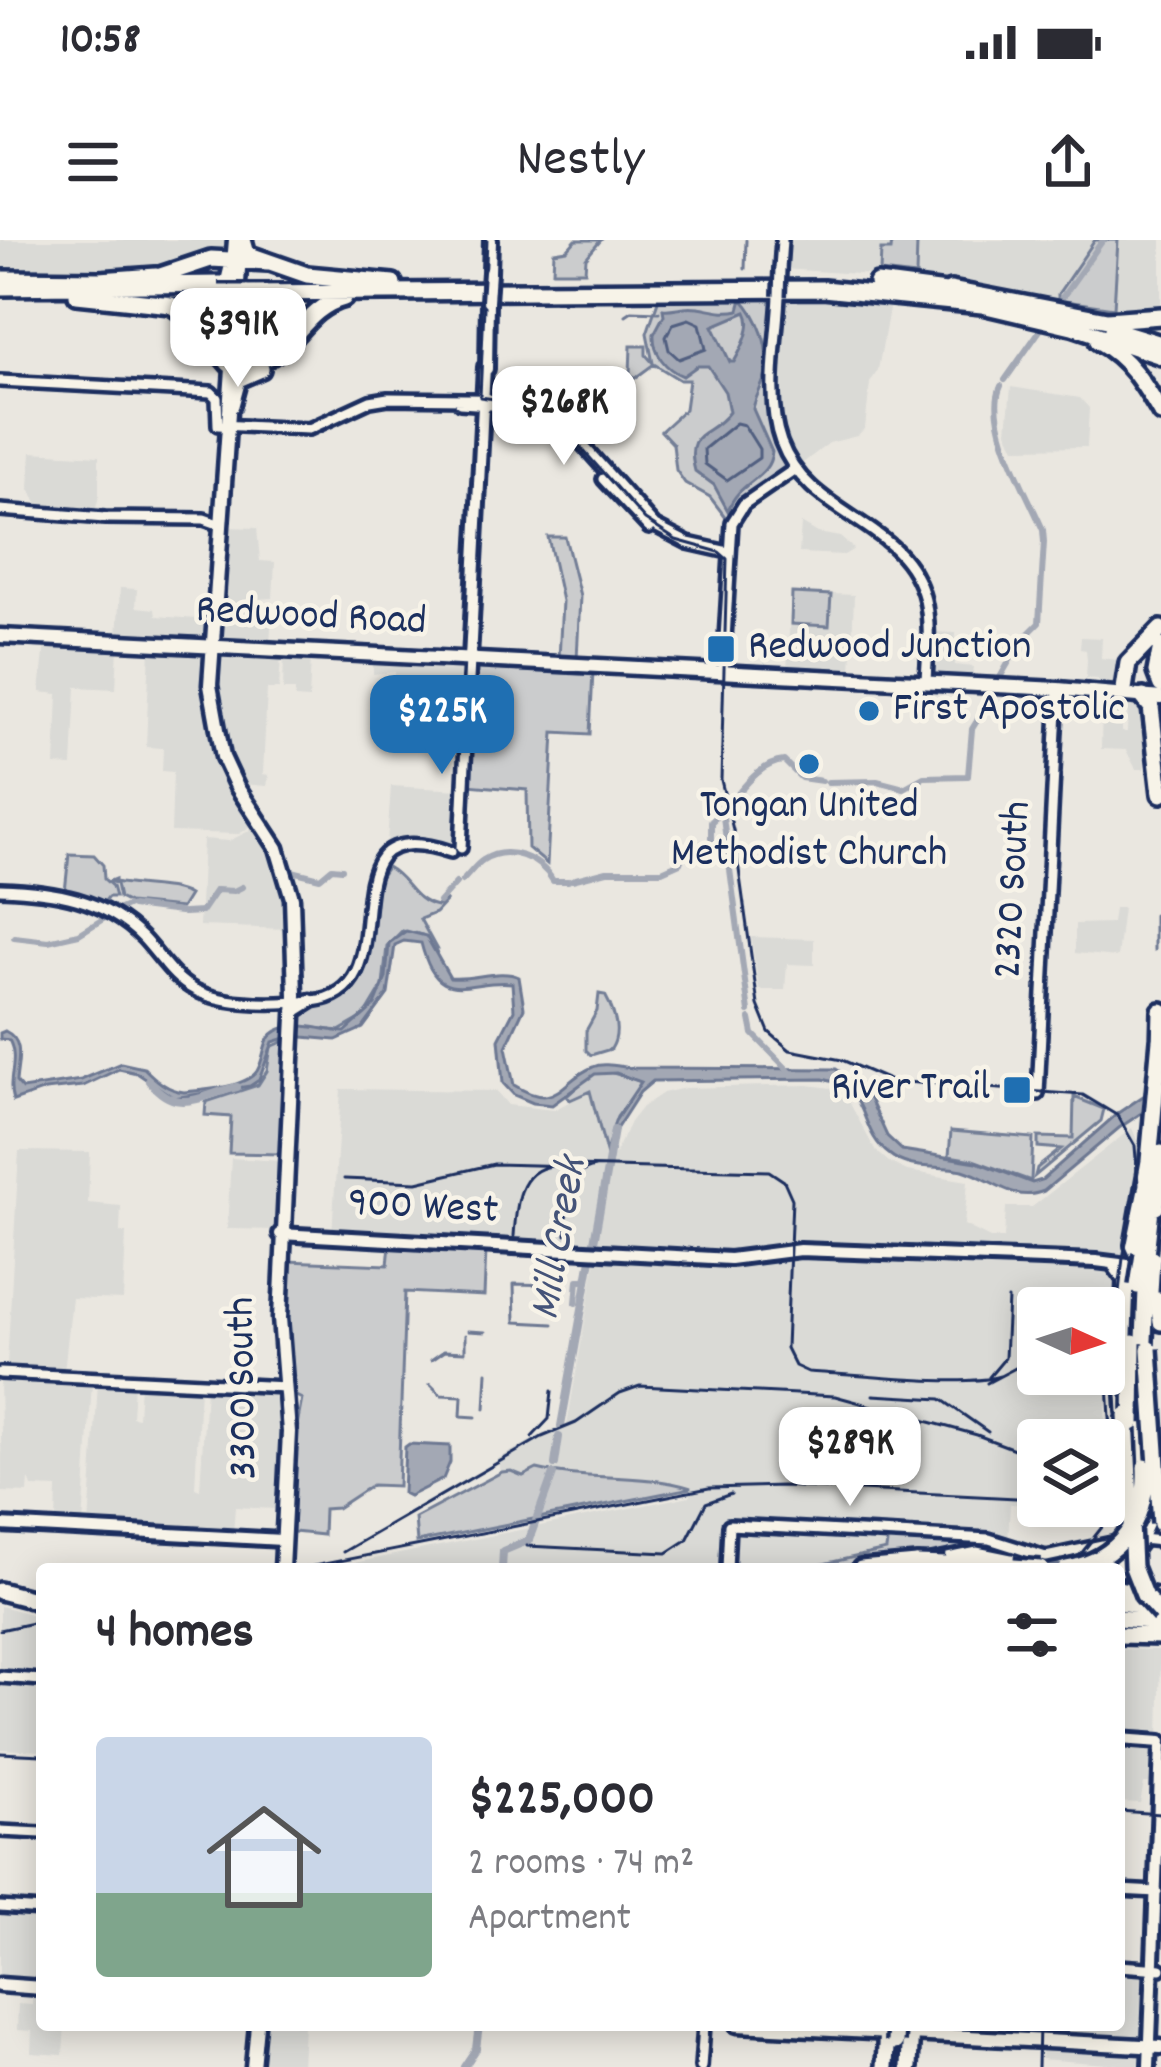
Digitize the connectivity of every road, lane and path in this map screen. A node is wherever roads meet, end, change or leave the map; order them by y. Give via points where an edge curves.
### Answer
1 (237, 240) edge
2 (491, 240) edge
3 (782, 240) edge
4 (230, 258) junction
5 (268, 262) junction
6 (0, 276) edge
7 (396, 283) junction
8 (941, 289) junction
9 (74, 290) junction
10 (0, 291) edge
11 (219, 291) junction
12 (425, 291) junction
13 (244, 297) junction
14 (337, 299) junction
15 (1010, 311) junction
16 (1161, 316) edge
17 (1161, 344) edge
18 (227, 356) junction
19 (1161, 356) edge
20 (0, 381) edge
21 (230, 399) junction
22 (483, 400) junction
23 (1161, 413) edge
24 (229, 426) junction
25 (795, 469) junction
26 (0, 510) edge
27 (221, 525) junction
28 (724, 557) junction
29 (1161, 628) edge
30 (0, 636) edge
31 (215, 646) junction
32 (1161, 646) edge
33 (470, 659) junction
34 (720, 672) junction
35 (926, 682) junction
36 (1058, 689) junction
37 (1124, 689) junction
38 (1158, 695) edge
39 (1161, 794) edge
40 (0, 889) edge
41 (310, 1001) joint
42 (1161, 1011) edge
43 (294, 1012) junction
44 (1160, 1040) edge
45 (1158, 1080) edge
46 (1038, 1094) dead end
47 (1161, 1153) edge
48 (1148, 1199) junction
49 (282, 1235) junction
50 (1145, 1273) edge
51 (1161, 1322) edge
52 (1126, 1325) junction
53 (1145, 1345) junction
54 (0, 1373) edge
55 (283, 1387) junction
56 (1161, 1399) edge
57 (1144, 1446) junction
58 (1150, 1469) junction
59 (1131, 1510) junction
60 (1155, 1520) edge
61 (0, 1525) edge
62 (1141, 1535) junction
63 (280, 1540) junction
64 (1161, 1540) edge
65 (279, 1563) edge
66 (727, 1563) edge
67 (930, 1563) edge
68 (1017, 1563) edge
69 (1086, 1563) edge
70 (1111, 1563) edge
71 (1122, 1563) edge
72 (0, 1581) edge
73 (36, 1590) edge
74 (0, 1591) edge
75 (1125, 1597) edge
76 (36, 1600) edge
77 (1161, 1606) edge
78 (1125, 1616) edge
79 (1125, 1635) edge
80 (1161, 1637) edge
81 (0, 1678) edge
82 (36, 1680) edge
83 (1125, 1738) edge
84 (1161, 1742) edge
85 (0, 1831) edge
86 (36, 1833) edge
87 (1160, 1833) edge
88 (1125, 1890) edge
89 (1157, 1892) junction
90 (0, 1907) edge
91 (36, 1910) edge
92 (1125, 1966) edge
93 (1157, 1968) edge
94 (0, 1983) edge
95 (36, 1985) edge
96 (703, 2031) edge
97 (897, 2031) edge
98 (1039, 2034) edge
99 (1093, 2039) junction
100 (1076, 2043) junction
101 (1156, 2044) edge
102 (700, 2067) edge
103 (890, 2067) edge
104 (909, 2067) edge
105 (1149, 2067) edge

1 - 4 main road
1 - 4 main road
1 - 5 highway
2 - 22 main road, bridge
3 - 25 street, bridge via 774,413
4 - 5 highway
4 - 6 street via 137,276
4 - 9 highway
4 - 13 main road
4 - 18 highway via 218,325
5 - 7 highway via 311,276
7 - 8 highway via 802,280
7 - 13 highway
8 - 16 highway via 1107,320
8 - 17 highway
9 - 10 highway
9 - 11 highway
9 - 11 highway
9 - 18 highway via 171,305
11 - 13 highway, bridge
12 - 13 highway
12 - 14 highway
12 - 15 highway via 824,289
13 - 21 main road
14 - 18 highway via 311,313 276,354 260,362
14 - 21 highway via 311,316 276,362 238,379
15 - 19 highway
15 - 23 highway via 1110,347
18 - 21 highway
20 - 24 street via 210,392 216,423
21 - 24 main road
22 - 24 street via 373,400 305,429
22 - 28 street via 546,413 644,524
22 - 33 main road
24 - 27 main road
25 - 28 street via 739,510
25 - 35 street via 819,497 882,535 910,565 927,613
26 - 27 street
27 - 31 main road
28 - 34 street
29 - 37 highway via 1127,663
30 - 31 main road, Redwood Road
31 - 33 main road, Redwood Road
31 - 43 main road, 3300 South via 217,735 229,771 286,867
32 - 38 highway
33 - 34 main road, Redwood Road
33 - 41 street via 455,847 392,850 380,859 370,877 357,969 335,993
34 - 35 main road, Redwood Road
35 - 36 main road, Redwood Road
36 - 37 main road, Redwood Road
36 - 38 main road, Redwood Road
36 - 46 street, 2320 South
37 - 38 main road, Redwood Road
38 - 39 highway via 1151,705
40 - 43 street via 59,893 103,909 207,995
41 - 43 main road
42 - 44 highway
43 - 49 main road, 3300 South
44 - 45 highway
45 - 48 highway
47 - 50 highway
48 - 50 highway
48 - 50 highway via 1129,1257
49 - 50 main road, 900 West via 730,1258 803,1252 1087,1263
49 - 55 main road, 3300 South via 274,1330
50 - 51 highway via 1160,1297
50 - 52 highway
50 - 53 highway
50 - 57 highway
50 - 58 highway
52 - 57 highway
52 - 59 highway, bridge
53 - 56 highway, bridge
53 - 59 highway, bridge
53 - 60 highway, bridge
54 - 55 street
55 - 63 main road, 3300 South
56 - 58 highway
57 - 58 highway
58 - 60 highway, bridge
58 - 69 highway, bridge via 1130,1532
59 - 77 highway, bridge via 1135,1576
60 - 62 highway
61 - 63 main road
62 - 70 highway
62 - 71 highway, bridge
63 - 65 main road, 3300 South
64 - 66 street via 1046,1556 989,1538 729,1525
67 - 68 highway via 981,1555
72 - 73 highway
74 - 76 highway
75 - 77 highway
77 - 78 highway
79 - 80 highway
81 - 82 street
83 - 84 main road
84 - 87 main road
85 - 86 street
87 - 89 main road
88 - 89 street
89 - 93 main road
90 - 91 street
92 - 93 street
93 - 101 main road
94 - 95 main road
96 - 102 street
97 - 98 main road
97 - 103 highway
97 - 104 highway
98 - 99 main road
98 - 100 main road
99 - 100 main road
99 - 101 main road
100 - 101 main road
101 - 105 main road

